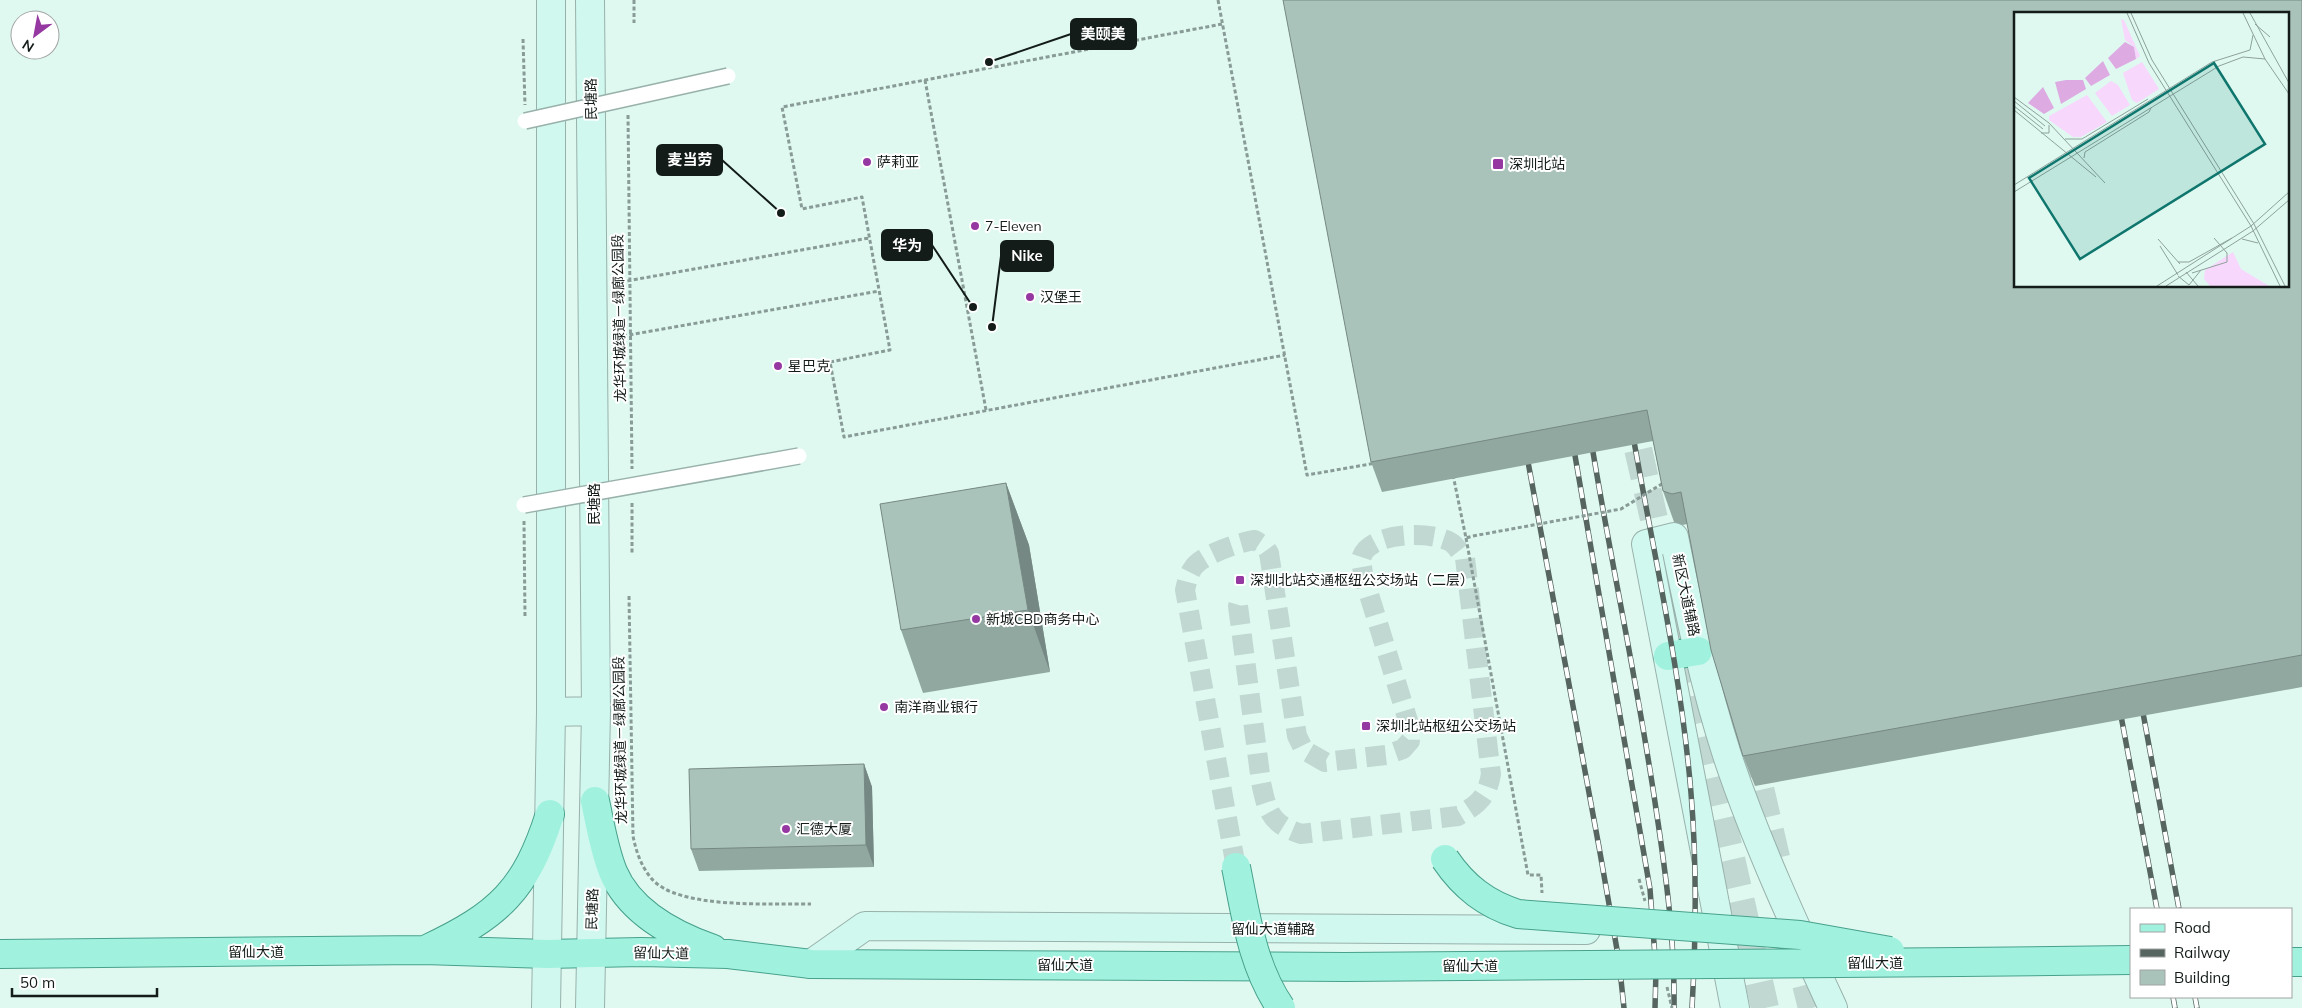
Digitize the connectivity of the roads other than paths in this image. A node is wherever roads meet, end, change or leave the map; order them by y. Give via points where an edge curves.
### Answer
1 (551, 0) edge
2 (590, 0) edge
3 (728, 76) dead end
4 (525, 121) road end
5 (799, 456) dead end
6 (524, 505) road end
7 (1698, 651) junction
8 (1668, 656) junction
9 (596, 711) junction
10 (550, 712) junction
11 (595, 801) junction
12 (550, 814) junction
13 (1445, 859) dead end
14 (1236, 867) tunnel mouth
15 (1707, 869) junction
16 (424, 950) junction
17 (590, 952) junction
18 (0, 954) edge
19 (547, 954) junction
20 (728, 954) junction
21 (2130, 960) edge
22 (1961, 962) junction
23 (811, 964) junction
24 (546, 1008) edge
25 (590, 1008) edge
26 (1281, 1008) edge
27 (1734, 1008) edge
28 (1833, 1008) edge

1 - 10 main road
2 - 9 main road, 民塘路
3 - 4 street, bridge
5 - 6 street, bridge
7 - 8 main road
7 - 8 main road, 新区大道辅路 via 1674,537 1646,544
7 - 28 main road, 新区大道辅路 via 1715,717 1741,795
8 - 15 main road, 新区大道辅路
9 - 10 main road
9 - 11 main road, 民塘路
10 - 12 main road
11 - 17 main road, 民塘路
11 - 20 main road via 613,871 638,908 695,943
12 - 16 main road via 533,860 513,892 472,926
12 - 19 main road
13 - 22 main road, bridge via 1474,893 1500,909 1518,914 1800,935
14 - 26 main road, bridge via 1256,958
15 - 23 main road, 留仙大道辅路 via 1706,889 1694,916 1683,925 1662,930 865,926
15 - 27 main road, 新区大道辅路
16 - 18 main road, 留仙大道
16 - 19 main road, 留仙大道
17 - 19 main road, 留仙大道
17 - 20 main road, 留仙大道
17 - 25 main road, 民塘路
19 - 24 main road
20 - 23 main road, 留仙大道
21 - 22 main road, 留仙大道
22 - 23 main road, 留仙大道, bridge via 1345,966

